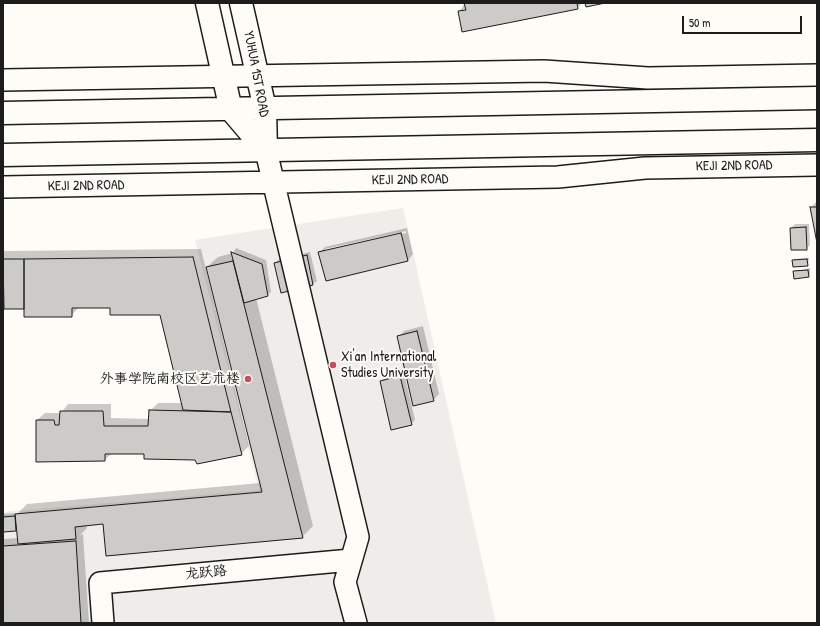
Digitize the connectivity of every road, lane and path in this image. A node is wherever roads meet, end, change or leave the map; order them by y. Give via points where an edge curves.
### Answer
1 (207, 3) edge
2 (241, 3) edge
3 (817, 75) edge
4 (257, 76) junction
5 (223, 77) junction
6 (3, 80) edge
7 (817, 98) edge
8 (265, 109) junction
9 (231, 110) junction
10 (3, 113) edge
11 (817, 140) edge
12 (266, 151) junction
13 (3, 155) edge
14 (817, 165) edge
15 (274, 183) junction
16 (3, 187) edge
17 (351, 560) junction
18 (103, 623) edge
19 (356, 623) edge

1 - 5 main road, YUHUA 1ST ROAD
2 - 4 main road, YUHUA 1ST ROAD
3 - 4 street via 648,78 544,71
4 - 5 street
4 - 8 main road, YUHUA 1ST ROAD
5 - 6 street
5 - 9 main road, YUHUA 1ST ROAD
7 - 8 main road
8 - 9 main road
8 - 12 main road, YUHUA 1ST ROAD
9 - 10 main road
9 - 12 main road, YUHUA 1ST ROAD
11 - 12 main road, KEJI 2ND ROAD
12 - 13 main road, KEJI 2ND ROAD
12 - 15 street
14 - 15 street, KEJI 2ND ROAD via 645,168 558,177
15 - 16 street, KEJI 2ND ROAD
15 - 17 street via 358,537
17 - 18 street, 龙跃路 via 100,583
17 - 19 street via 345,582

